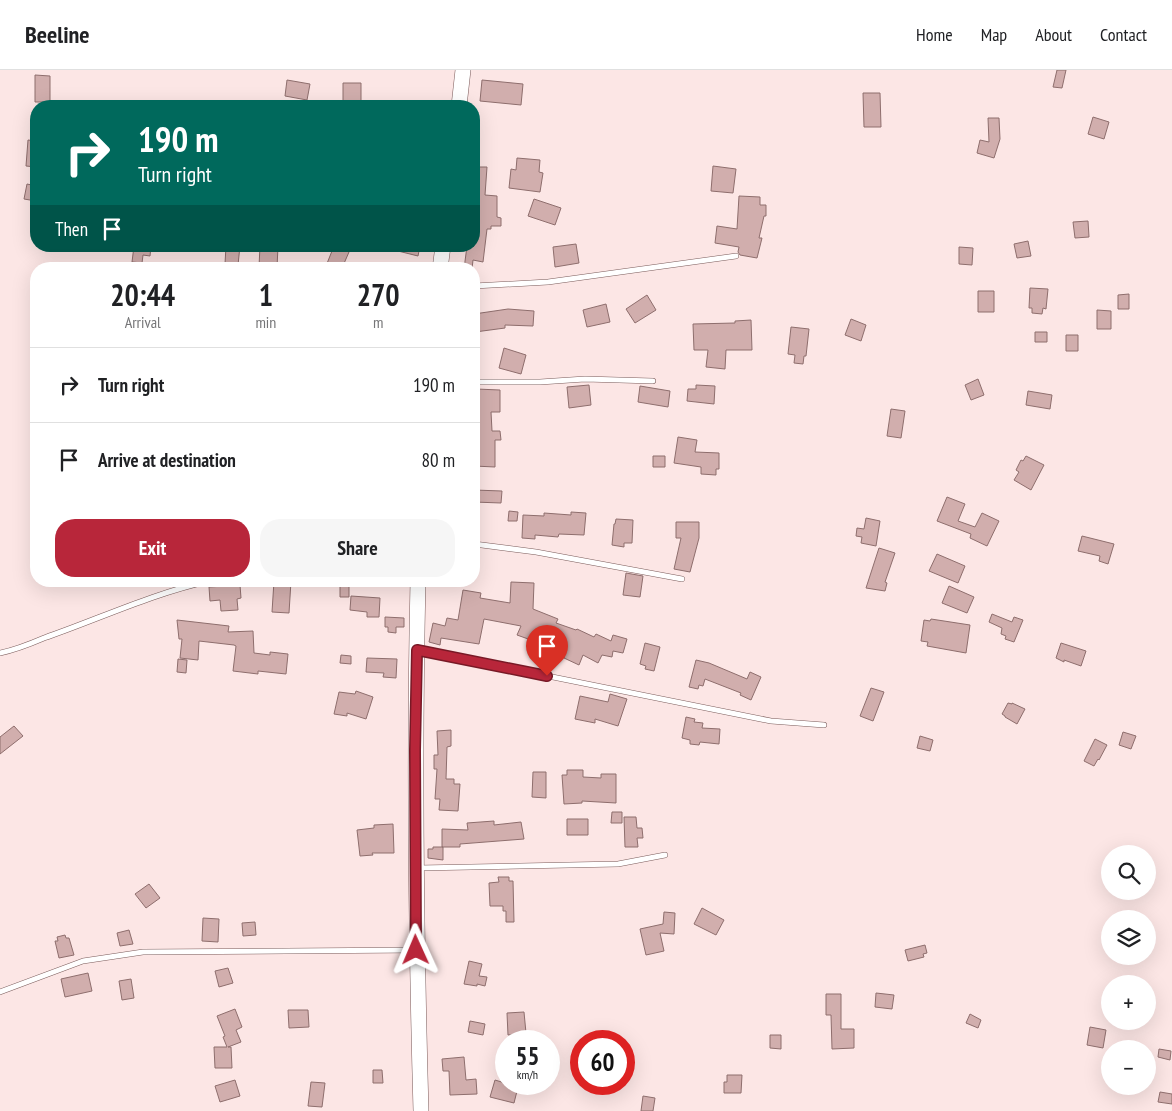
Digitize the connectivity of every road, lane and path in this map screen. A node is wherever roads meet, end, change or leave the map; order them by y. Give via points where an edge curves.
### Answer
1 (463, 70) edge
2 (460, 100) edge
3 (736, 256) dead end
4 (480, 286) edge
5 (653, 381) dead end
6 (480, 382) edge
7 (480, 545) edge
8 (682, 579) dead end
9 (182, 587) edge
10 (418, 587) edge
11 (417, 650) junction
12 (0, 653) edge
13 (824, 725) dead end
14 (665, 855) dead end
15 (415, 868) junction
16 (416, 950) junction
17 (0, 992) edge
18 (421, 1111) edge

1 - 2 main road
3 - 4 lane via 548,282
5 - 6 lane
7 - 8 lane
9 - 12 lane
10 - 11 main road
11 - 13 lane via 771,721
11 - 15 main road
14 - 15 lane via 618,864
15 - 16 main road
16 - 17 lane via 143,952 83,961
16 - 18 main road

